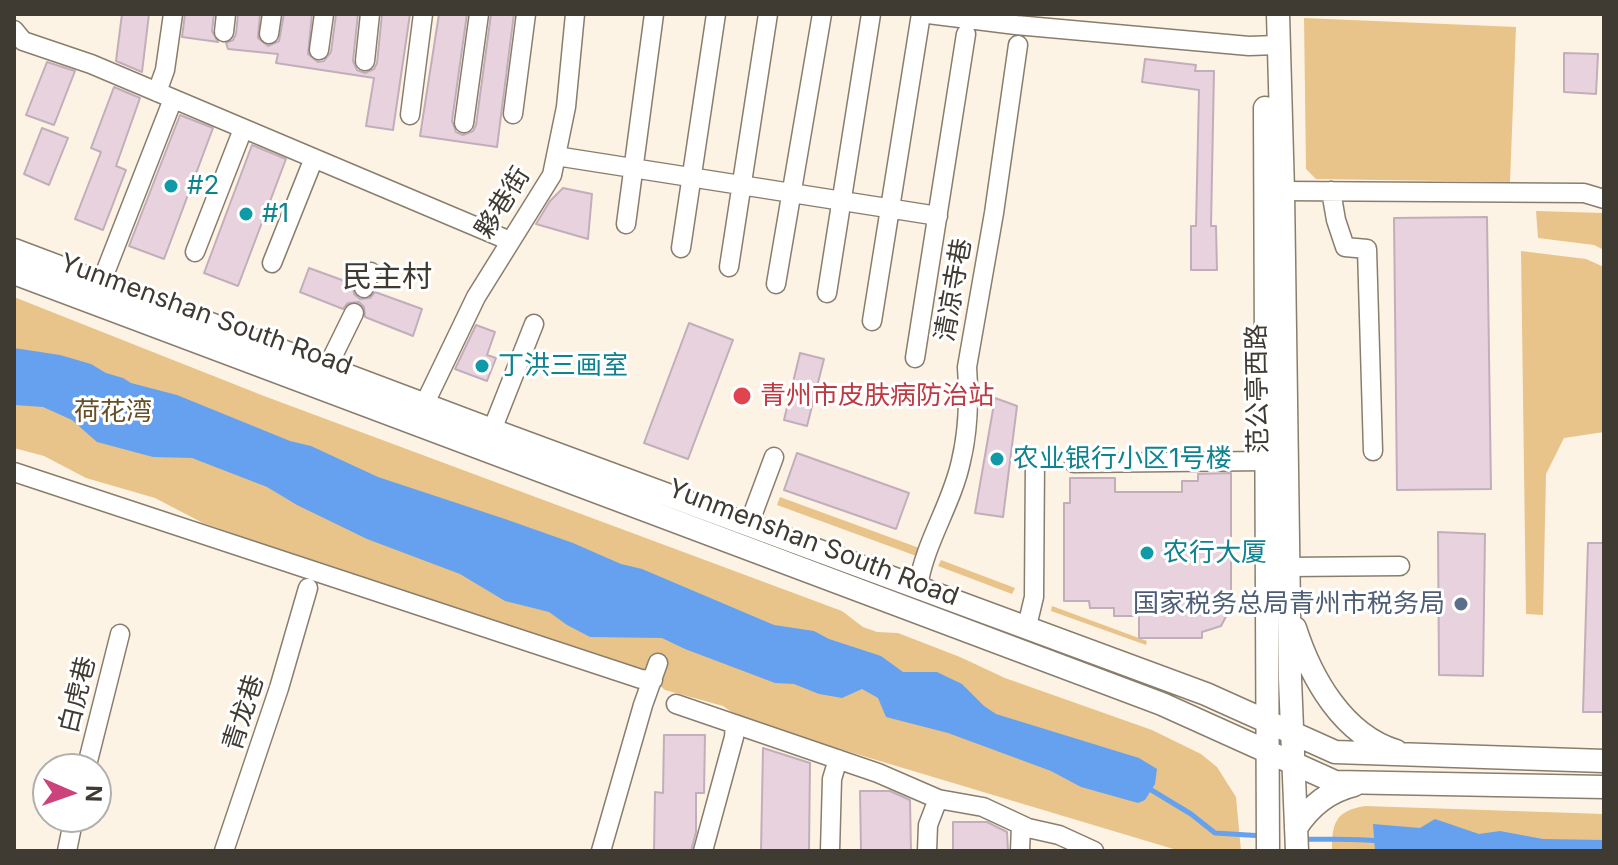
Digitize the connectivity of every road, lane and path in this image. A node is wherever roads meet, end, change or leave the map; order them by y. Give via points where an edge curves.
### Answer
1 (173, 14) edge
2 (272, 14) edge
3 (324, 14) edge
4 (370, 14) edge
5 (423, 14) edge
6 (479, 14) edge
7 (526, 14) edge
8 (575, 14) edge
9 (654, 14) edge
10 (716, 14) edge
11 (768, 14) edge
12 (822, 14) edge
13 (871, 14) edge
14 (921, 14) edge
15 (928, 14) edge
16 (1265, 14) edge
17 (1278, 14) edge
18 (1015, 20) edge
19 (14, 30) edge
20 (269, 34) dead end
21 (966, 34) dead end
22 (1018, 45) dead end
23 (1271, 45) junction
24 (319, 50) dead end
25 (365, 61) dead end
26 (165, 95) junction
27 (513, 114) dead end
28 (410, 115) dead end
29 (464, 123) dead end
30 (243, 129) junction
31 (556, 156) junction
32 (314, 158) junction
33 (633, 168) junction
34 (692, 178) junction
35 (742, 185) junction
36 (1283, 191) junction
37 (1331, 191) junction
38 (793, 193) junction
39 (1604, 199) edge
40 (841, 201) junction
41 (890, 208) junction
42 (938, 216) junction
43 (626, 224) dead end
44 (510, 241) junction
45 (681, 248) dead end
46 (14, 250) edge
47 (195, 252) dead end
48 (272, 263) dead end
49 (729, 267) dead end
50 (14, 273) edge
51 (101, 283) junction
52 (776, 284) dead end
53 (827, 293) dead end
54 (354, 313) dead end
55 (872, 321) dead end
56 (534, 324) dead end
57 (915, 358) dead end
58 (328, 366) junction
59 (425, 403) junction
60 (492, 430) junction
61 (1373, 451) dead end
62 (774, 457) dead end
63 (1035, 459) dead end
64 (1267, 461) junction
65 (1074, 463) dead end
66 (14, 472) edge
67 (749, 524) junction
68 (741, 545) junction
69 (1400, 566) dead end
70 (1288, 567) junction
71 (918, 586) junction
72 (308, 588) dead end
73 (1290, 611) junction
74 (1027, 626) junction
75 (120, 634) dead end
76 (676, 704) dead end
77 (1268, 722) junction
78 (735, 724) dead end
79 (1292, 733) junction
80 (1268, 751) junction
81 (90, 753) edge
82 (1413, 756) junction
83 (838, 759) junction
84 (1604, 761) edge
85 (1293, 763) junction
86 (1363, 783) junction
87 (1604, 787) edge
88 (938, 799) junction
89 (1021, 825) junction
90 (1296, 828) junction
91 (224, 851) edge
92 (601, 851) edge
93 (703, 851) edge
94 (830, 851) edge
95 (927, 851) edge
96 (1020, 851) edge
97 (1094, 851) edge
98 (1268, 851) edge
99 (1297, 851) edge

1 - 26 street
2 - 20 street
3 - 24 street
4 - 25 street
5 - 28 street
6 - 29 street
7 - 27 street
8 - 31 street, 夥巷街
9 - 33 street
10 - 34 street
11 - 35 street
12 - 38 street
13 - 40 street
14 - 41 street
15 - 18 street
16 - 23 main road, 范公亭西路
17 - 23 main road, 范公亭西路
18 - 23 street
19 - 26 street via 23,41
21 - 42 street
22 - 71 street, 清凉寺巷 via 967,367 961,461
23 - 36 main road, 范公亭西路
23 - 64 main road, 范公亭西路
26 - 30 street
26 - 51 street
30 - 32 street
30 - 47 street
31 - 33 street
31 - 44 street, 夥巷街 via 552,175
32 - 44 street
32 - 48 street
33 - 34 street
33 - 43 street
34 - 35 street
34 - 45 street
35 - 38 street
35 - 49 street
36 - 37 street
36 - 70 main road, 范公亭西路
37 - 39 street via 1584,193
37 - 61 street via 1345,247 1367,249
38 - 40 street
38 - 52 street
40 - 41 street
40 - 53 street
41 - 42 street
41 - 55 street
42 - 57 street
44 - 59 street, 夥巷街 via 476,297
46 - 51 main road, Yunmenshan South Road
50 - 68 main road, Yunmenshan South Road
51 - 58 main road, Yunmenshan South Road
54 - 58 street
56 - 60 street
58 - 59 main road, Yunmenshan South Road
59 - 60 main road, Yunmenshan South Road
60 - 67 main road, Yunmenshan South Road
62 - 67 street
63 - 74 street via 1034,597
64 - 65 street
64 - 77 main road, 范公亭西路
66 - 92 street via 629,675 656,672
67 - 68 main road
67 - 71 main road, Yunmenshan South Road
68 - 80 main road, Yunmenshan South Road via 1162,704
69 - 70 street
70 - 73 main road, 范公亭西路
71 - 74 main road, Yunmenshan South Road
72 - 91 street, 青龙巷
73 - 79 main road, 范公亭西路
73 - 82 main road via 1315,676 1340,712 1384,747
74 - 77 main road, Yunmenshan South Road
75 - 81 street, 白虎巷
76 - 83 street
77 - 79 main road, Yunmenshan South Road
77 - 80 main road, 范公亭西路
78 - 93 street
79 - 82 main road, Yunmenshan South Road via 1335,752
79 - 85 main road, 范公亭西路
80 - 85 main road, Yunmenshan South Road
80 - 98 main road, 范公亭西路
82 - 84 main road, Yunmenshan South Road
83 - 88 street
83 - 94 street via 832,779
85 - 86 main road, Yunmenshan South Road via 1335,782
85 - 90 main road, 范公亭西路
86 - 87 main road, Yunmenshan South Road
86 - 90 main road via 1337,790 1307,811
88 - 89 street via 983,807
88 - 95 street via 928,825
89 - 96 street
89 - 97 street
90 - 99 main road, 范公亭西路

